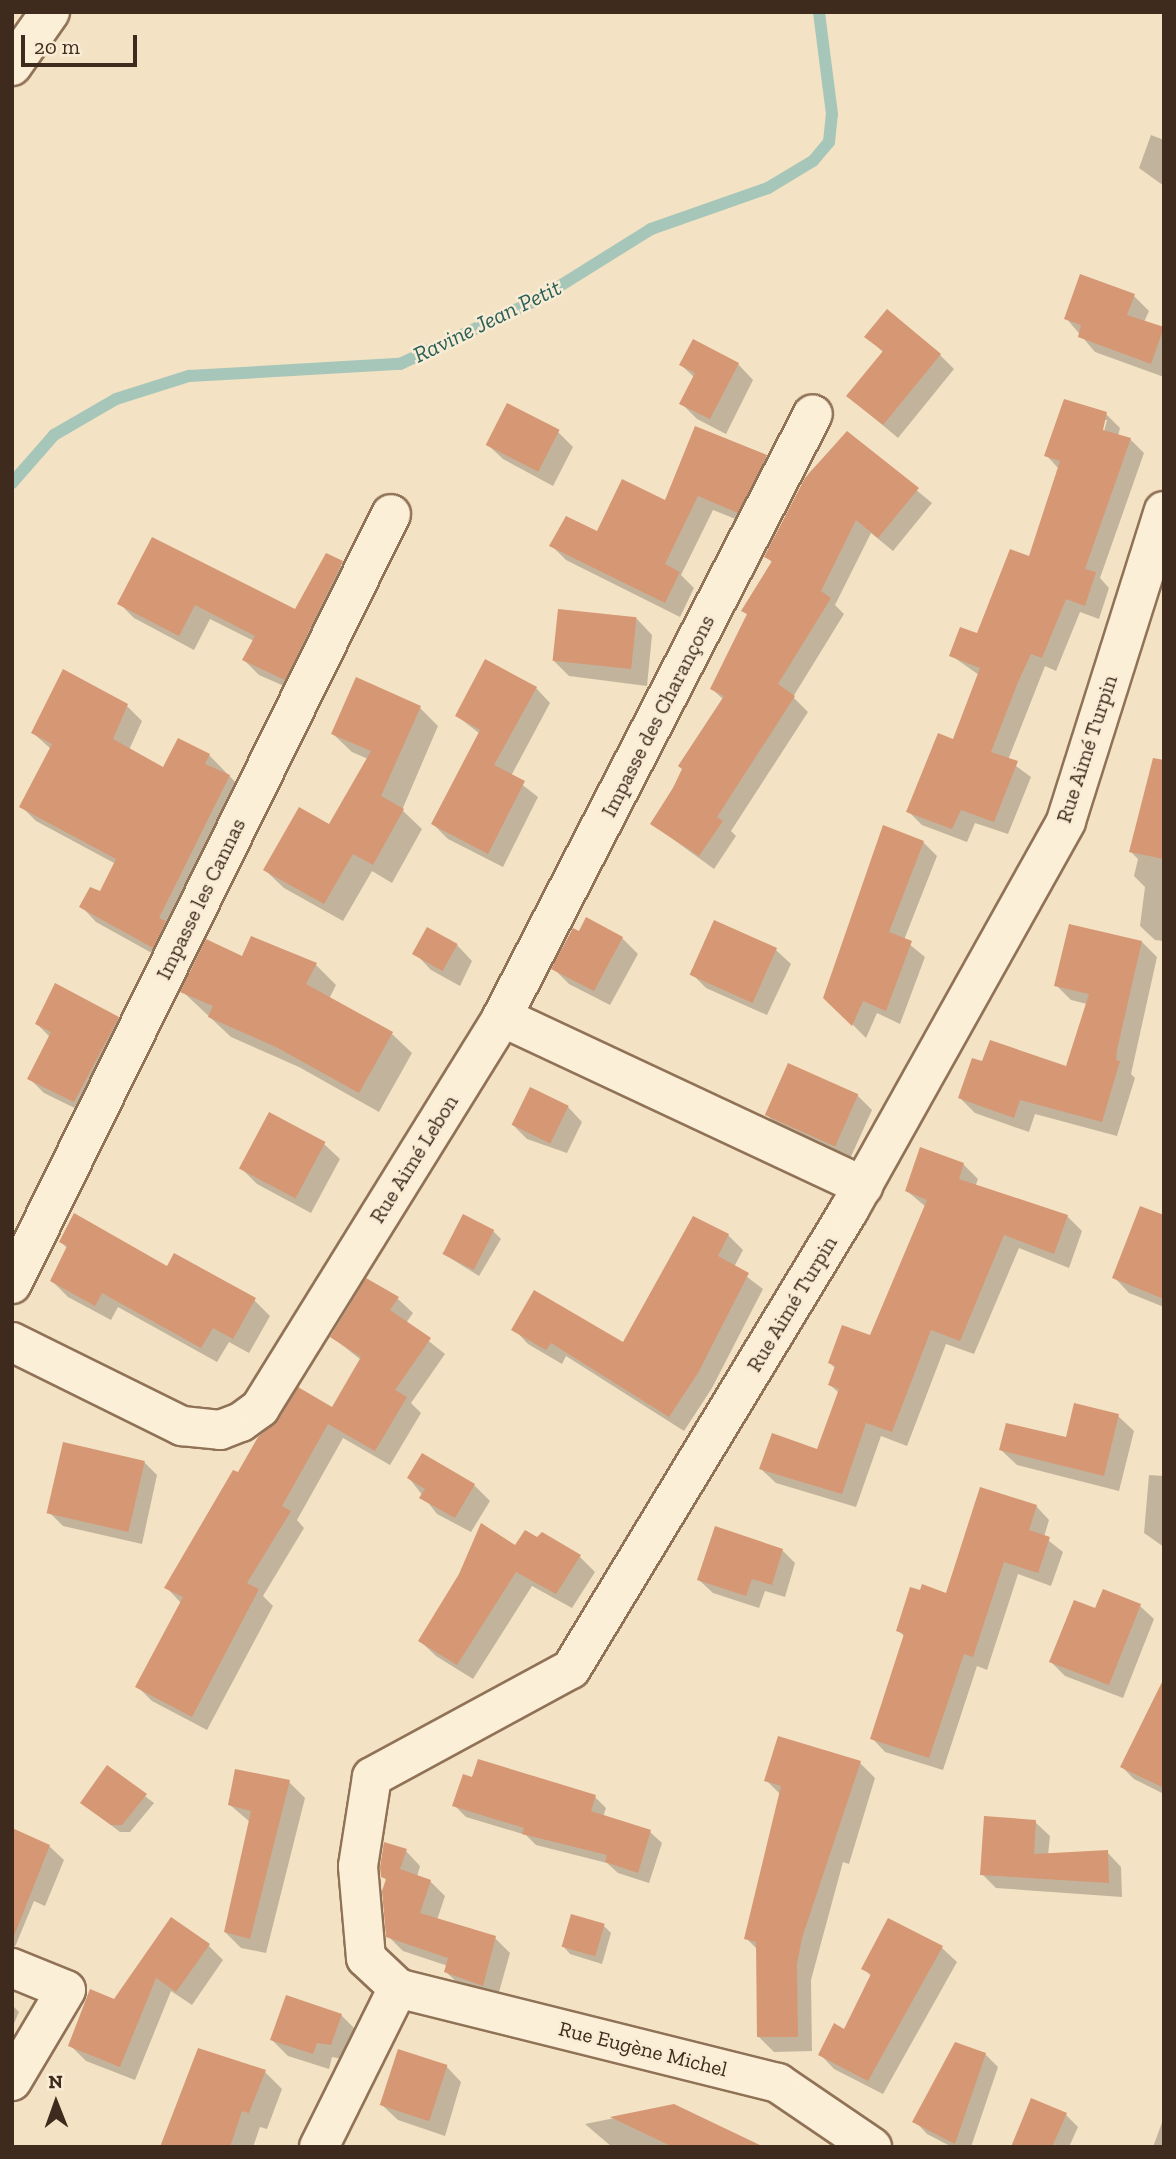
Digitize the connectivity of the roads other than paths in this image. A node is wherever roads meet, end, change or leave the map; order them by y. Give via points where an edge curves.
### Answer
1 (50, 12) edge
2 (12, 66) edge
3 (813, 414) dead end
4 (1164, 511) edge
5 (391, 514) dead end
6 (502, 1017) junction
7 (863, 1186) junction
8 (12, 1284) edge
9 (12, 1342) edge
10 (12, 1968) edge
11 (398, 1988) junction
12 (12, 2081) edge
13 (319, 2147) edge
14 (872, 2147) edge

1 - 2 street
3 - 6 street, Impasse des Charançons
4 - 7 street, Rue Aimé Turpin via 1066,821
5 - 8 street, Impasse les Cannas
6 - 7 street
6 - 9 street, Rue Aimé Lebon via 260,1408 242,1422 220,1430 182,1426
7 - 11 street, Rue Aimé Turpin via 570,1669 372,1777 358,1866 366,1958
10 - 12 street via 66,1990
11 - 13 street
11 - 14 street, Rue Eugène Michel via 778,2083

